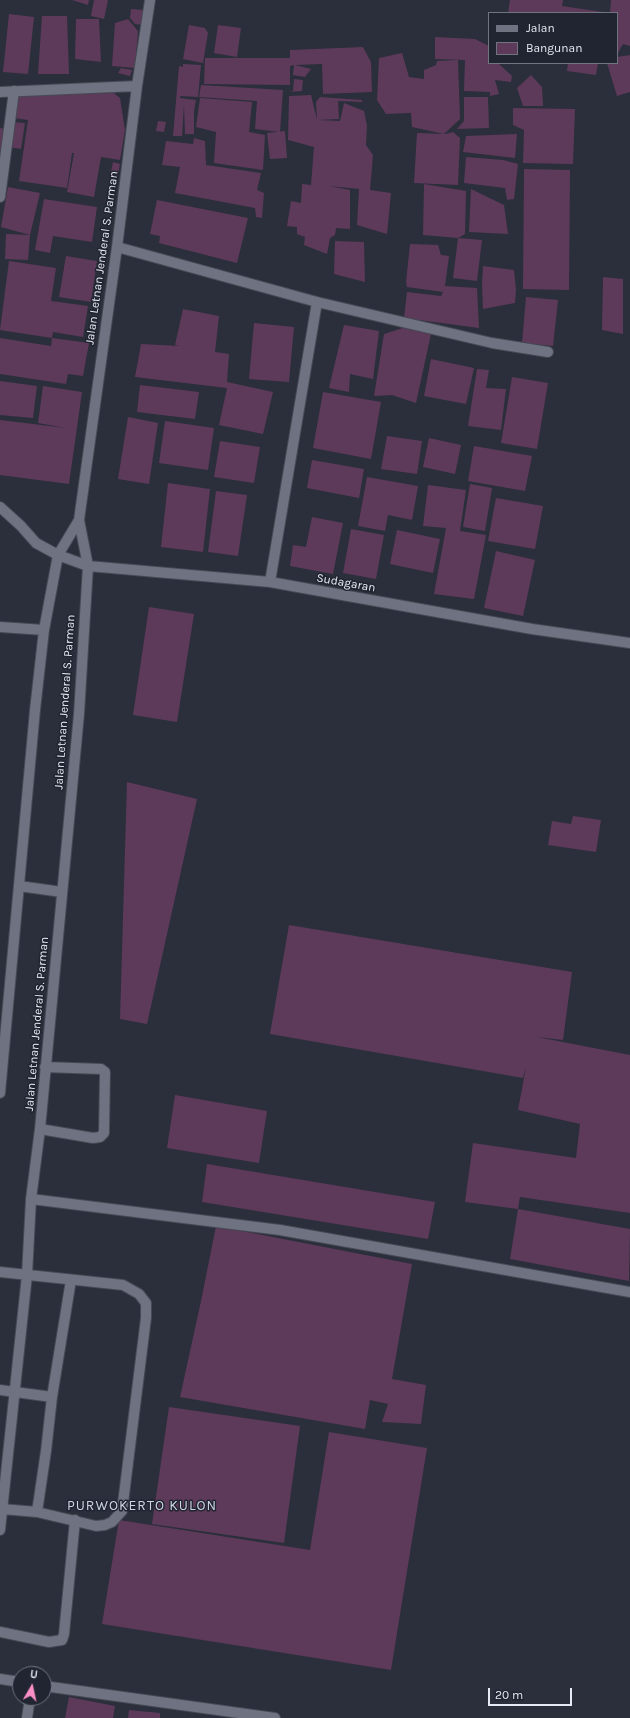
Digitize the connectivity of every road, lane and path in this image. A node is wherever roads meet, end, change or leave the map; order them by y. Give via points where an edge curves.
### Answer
1 (150, 0) edge
2 (137, 86) junction
3 (14, 91) junction
4 (0, 92) edge
5 (0, 197) edge
6 (117, 247) junction
7 (317, 302) junction
8 (548, 352) dead end
9 (0, 507) edge
10 (79, 520) junction
11 (58, 555) junction
12 (88, 566) junction
13 (270, 582) junction
14 (0, 627) edge
15 (44, 630) junction
16 (630, 643) edge
17 (20, 886) junction
18 (62, 892) junction
19 (45, 1067) junction
20 (0, 1093) edge
21 (40, 1129) junction
22 (31, 1199) junction
23 (0, 1272) edge
24 (27, 1275) junction
25 (71, 1280) junction
26 (630, 1292) edge
27 (0, 1390) edge
28 (13, 1391) junction
29 (52, 1397) junction
30 (2, 1509) junction
31 (37, 1512) junction
32 (75, 1520) junction
33 (0, 1530) edge
34 (0, 1632) edge
35 (0, 1679) edge
36 (12, 1681) edge
37 (52, 1687) edge
38 (29, 1706) edge
39 (27, 1718) edge
40 (275, 1718) edge

1 - 2 street, Jalan Letnan Jenderal S. Parman
2 - 3 street
2 - 6 street, Jalan Letnan Jenderal S. Parman
3 - 4 street
3 - 5 street
6 - 7 street
6 - 10 street, Jalan Letnan Jenderal S. Parman
7 - 8 street via 492,343
7 - 13 street
9 - 11 street, Sudagaran via 36,543
10 - 11 street, Jalan Letnan Jenderal S. Parman
10 - 12 street, Jalan Letnan Jenderal S. Parman
11 - 12 street, Sudagaran
11 - 15 street, Jalan Letnan Jenderal S. Parman
12 - 13 street, Sudagaran
12 - 18 street, Jalan Letnan Jenderal S. Parman via 79,714
13 - 16 street, Sudagaran via 532,629
14 - 15 street
15 - 17 street, Jalan Letnan Jenderal S. Parman
17 - 18 street
17 - 20 street, Jalan Letnan Jenderal S. Parman
18 - 19 street, Jalan Letnan Jenderal S. Parman
19 - 21 street, Jalan Letnan Jenderal S. Parman
19 - 21 street via 101,1069 105,1072 104,1133 93,1138
21 - 22 street, Jalan Letnan Jenderal S. Parman
22 - 24 street, Jalan Letnan Jenderal S. Parman
22 - 26 street via 280,1230
23 - 24 street
24 - 25 street
24 - 28 street, Jalan Letnan Jenderal S. Parman
25 - 29 street
25 - 32 street via 123,1285 139,1294 146,1302 122,1511 112,1522 105,1525 96,1526
27 - 28 street
28 - 29 street
28 - 30 street, Jalan Letnan Jenderal S. Parman
29 - 31 street
30 - 31 street
30 - 33 street, Jalan Letnan Jenderal S. Parman
31 - 32 street
32 - 34 street via 62,1640 48,1642
35 - 36 street
37 - 40 street
38 - 39 street

